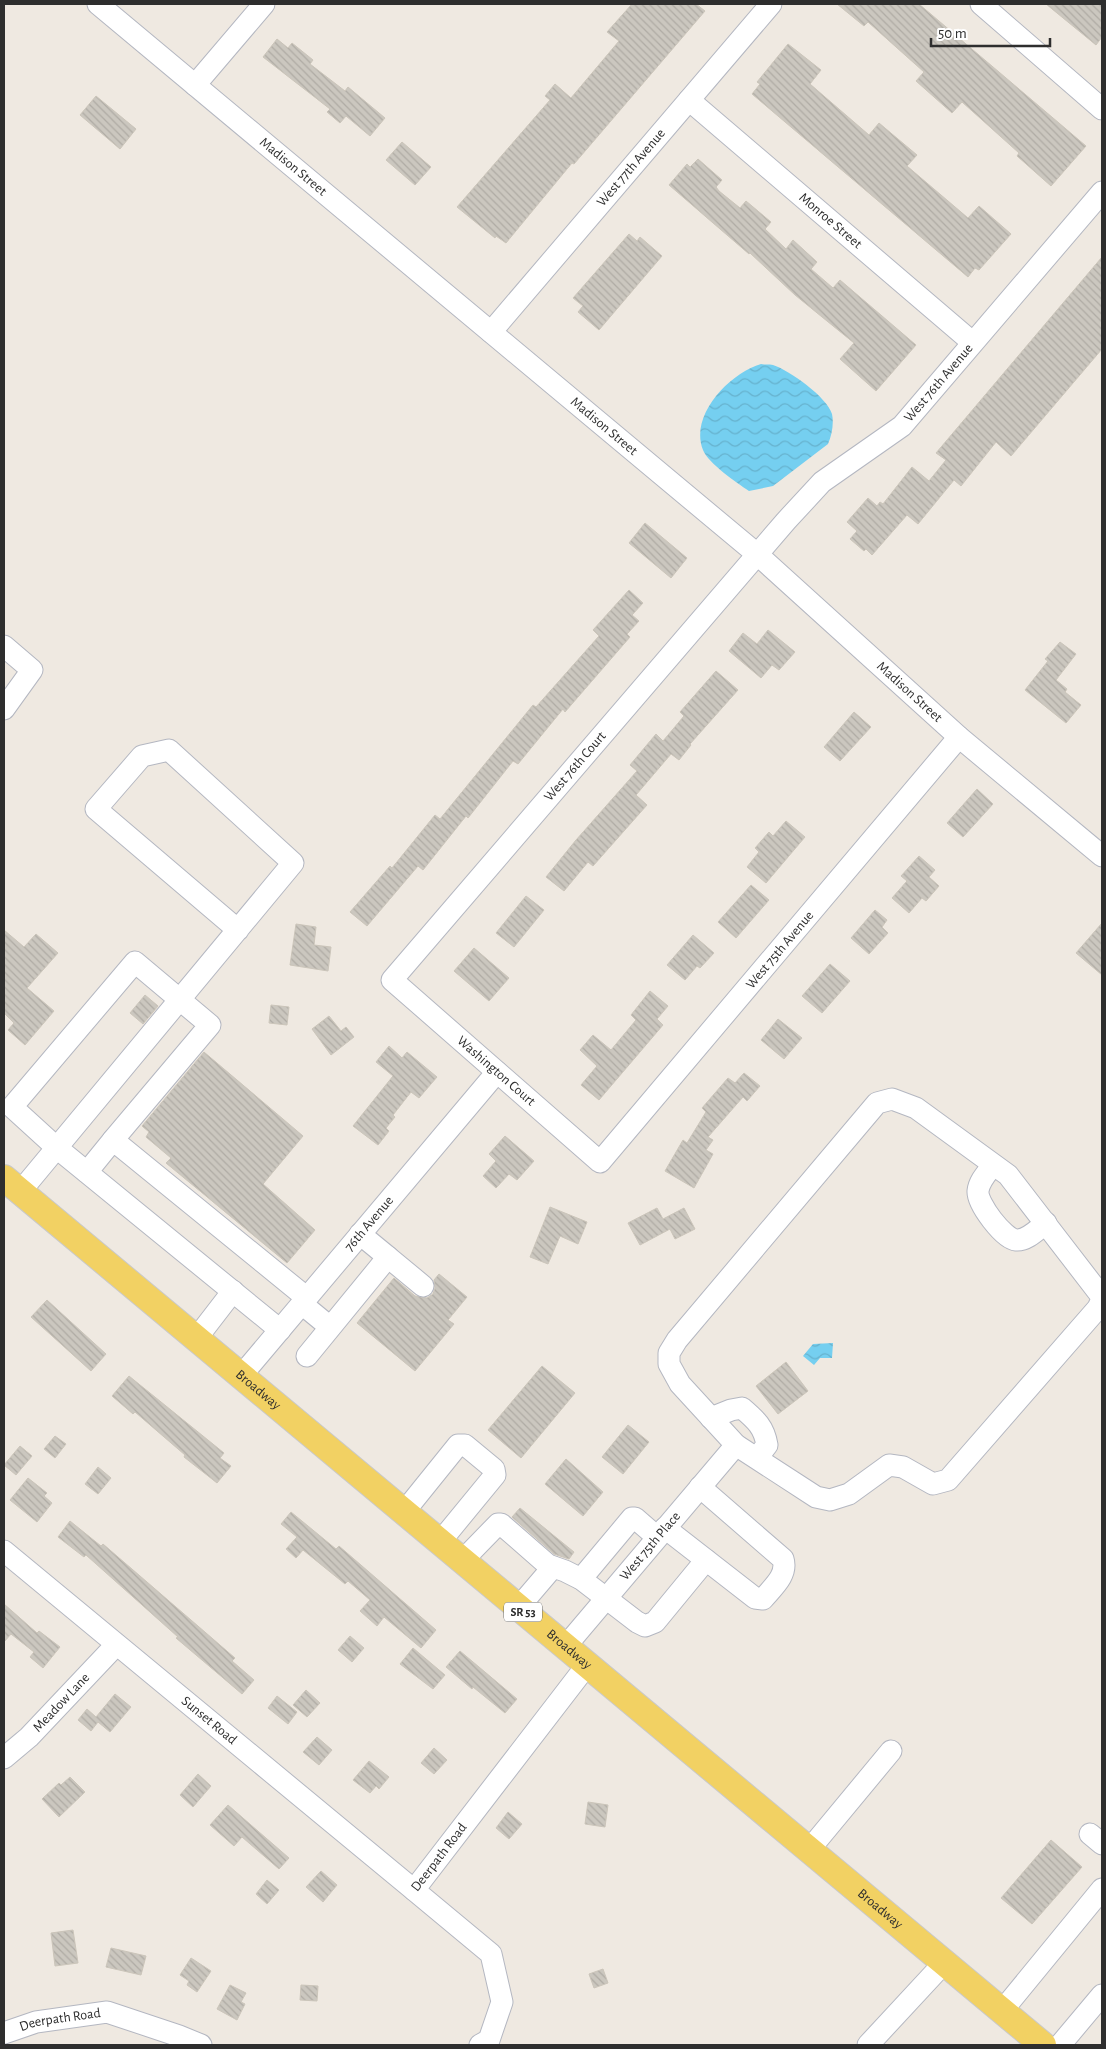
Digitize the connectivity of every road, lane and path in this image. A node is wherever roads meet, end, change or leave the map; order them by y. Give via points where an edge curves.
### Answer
1 (98, 4) edge
2 (264, 4) edge
3 (771, 4) edge
4 (980, 4) edge
5 (195, 85) junction
6 (689, 100) junction
7 (1102, 108) edge
8 (1102, 192) edge
9 (491, 332) junction
10 (972, 342) junction
11 (758, 555) junction
12 (4, 646) edge
13 (4, 709) edge
14 (959, 738) junction
15 (1102, 856) edge
16 (238, 930) junction
17 (392, 980) joint
18 (180, 999) junction
19 (497, 1072) junction
20 (113, 1140) junction
21 (58, 1148) junction
22 (600, 1162) joint
23 (993, 1165) junction
24 (87, 1172) junction
25 (12, 1185) edge
26 (1046, 1223) junction
27 (360, 1234) junction
28 (388, 1257) junction
29 (423, 1286) dead end
30 (233, 1292) junction
31 (1102, 1298) edge
32 (304, 1301) junction
33 (330, 1327) junction
34 (280, 1330) junction
35 (196, 1339) junction
36 (307, 1356) dead end
37 (241, 1376) junction
38 (711, 1418) junction
39 (736, 1445) junction
40 (757, 1458) junction
41 (700, 1487) junction
42 (404, 1512) junction
43 (661, 1533) junction
44 (618, 1537) junction
45 (440, 1542) junction
46 (4, 1551) edge
47 (641, 1557) junction
48 (706, 1560) junction
49 (462, 1561) junction
50 (553, 1567) junction
51 (581, 1579) junction
52 (607, 1598) junction
53 (518, 1608) junction
54 (116, 1645) junction
55 (565, 1647) junction
56 (587, 1665) junction
57 (891, 1751) dead end
58 (4, 1758) edge
59 (809, 1850) junction
60 (1102, 1889) edge
61 (414, 1890) junction
62 (944, 1963) junction
63 (1102, 1995) edge
64 (1002, 2011) junction
65 (4, 2033) edge
66 (201, 2045) edge
67 (480, 2045) edge
68 (868, 2045) edge
69 (1043, 2045) edge
70 (1060, 2045) edge

1 - 5 street, Madison Street
2 - 5 street
3 - 6 street, West 77th Avenue
4 - 7 street
5 - 9 street, Madison Street
6 - 9 street, West 77th Avenue
6 - 10 street, Monroe Street
8 - 10 street, West 76th Avenue
9 - 11 street, Madison Street
10 - 11 street, West 76th Avenue via 902,426 822,482
11 - 14 street, Madison Street
11 - 17 street, West 76th Court
12 - 13 street via 32,670
14 - 15 street, Madison Street
14 - 22 street, West 75th Avenue
16 - 16 street via 293,863 169,750 142,756 96,809
16 - 18 street
17 - 19 street, Washington Court
18 - 20 street via 210,1025
18 - 21 street
18 - 21 street via 135,962 12,1108
19 - 22 street, Washington Court
19 - 27 street, 76th Avenue
20 - 24 street
20 - 32 street
21 - 24 street
21 - 25 street
23 - 26 street via 1008,1175
23 - 26 street via 981,1180 978,1192 981,1206 1008,1238 1018,1241
23 - 38 street via 916,1108 892,1100 877,1102 669,1353 669,1364 680,1384
24 - 30 street
25 - 35 main road, Broadway / SR 53
26 - 31 street
27 - 28 street
27 - 32 street, 76th Avenue
28 - 29 street
28 - 33 street
30 - 34 street
30 - 35 street
31 - 40 street via 1098,1308 948,1480 933,1484 903,1467 889,1465 849,1494 830,1500 816,1497
32 - 33 street
32 - 34 street, 76th Avenue
33 - 36 street
34 - 37 street, 76th Avenue
35 - 37 main road, Broadway / SR 53
37 - 42 main road, Broadway / SR 53
38 - 39 street
38 - 40 street via 742,1408 765,1432 767,1445
39 - 40 street
39 - 41 street, West 75th Place
41 - 43 street, West 75th Place
41 - 48 street via 783,1559 785,1567 782,1577 763,1599 755,1598
42 - 45 main road, Broadway / SR 53
42 - 45 street via 458,1445 465,1446 494,1469 495,1475
43 - 44 street via 632,1518
43 - 47 street, West 75th Place
43 - 48 street
44 - 47 street
44 - 51 street
45 - 49 main road, Broadway / SR 53
46 - 54 street, Sunset Road
47 - 52 street, West 75th Place
48 - 52 street via 655,1622 645,1626
49 - 50 street via 501,1524
49 - 53 main road, Broadway / SR 53
50 - 51 street
50 - 53 street
51 - 52 street
52 - 55 street, West 75th Place
53 - 55 main road, Broadway / SR 53
54 - 58 street, Meadow Lane via 29,1737
54 - 61 street, Sunset Road
55 - 56 main road, Broadway / SR 53
56 - 59 main road, Broadway / SR 53
56 - 61 street, Deerpath Road
57 - 59 street
59 - 62 main road, Broadway / SR 53
60 - 64 street
61 - 67 street, Deerpath Road via 491,1954 502,2002 490,2040
62 - 64 main road, Broadway / SR 53
62 - 68 street
63 - 70 street
64 - 69 main road, Broadway / SR 53
65 - 66 street, Deerpath Road via 36,2022 107,2012

